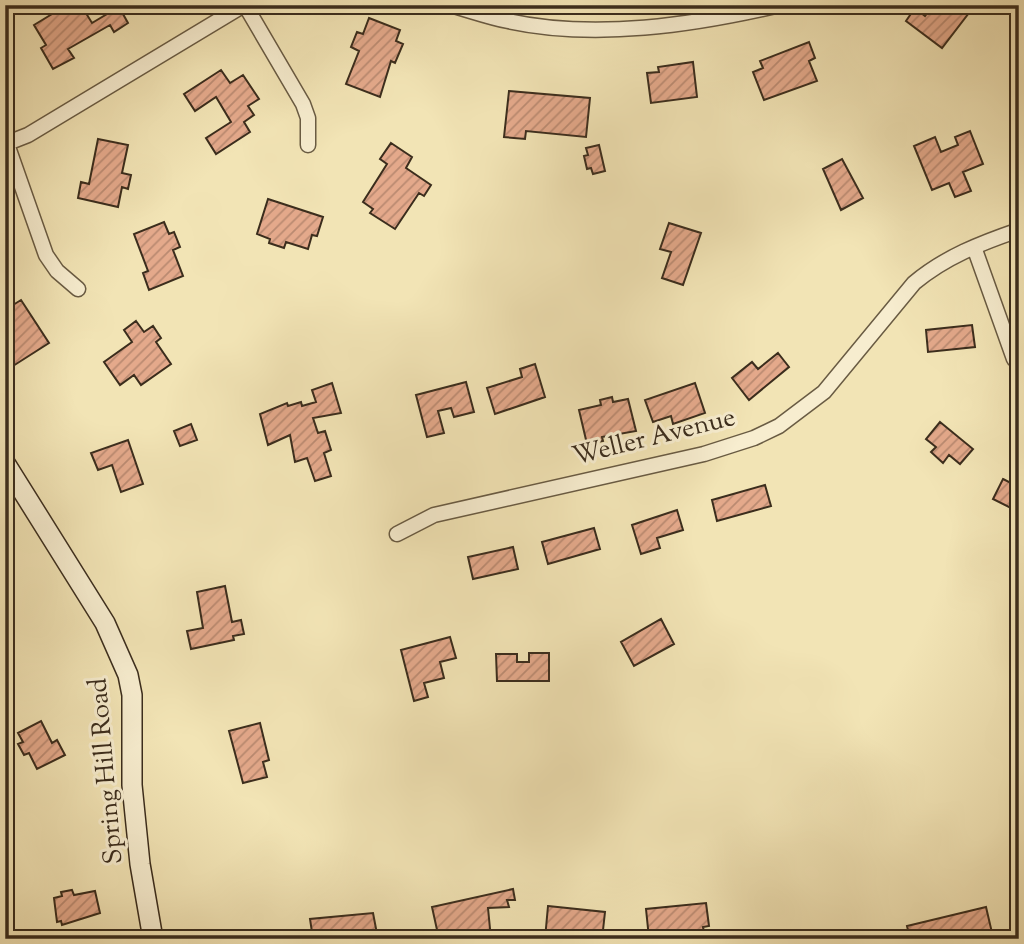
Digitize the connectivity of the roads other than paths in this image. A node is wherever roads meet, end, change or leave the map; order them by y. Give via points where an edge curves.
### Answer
1 (245, 5) edge
2 (450, 5) edge
3 (780, 5) edge
4 (723, 10) edge
5 (6, 144) edge
6 (308, 145) dead end
7 (1019, 230) edge
8 (974, 247) junction
9 (78, 289) dead end
10 (1014, 359) dead end
11 (5, 463) edge
12 (397, 534) dead end
13 (153, 939) edge

1 - 5 street
1 - 6 street via 303,104
2 - 4 street via 509,21 589,29 628,28
3 - 4 street
5 - 9 street via 46,255
7 - 8 street, Weller Avenue
8 - 10 street
8 - 12 street, Weller Avenue via 914,284 843,373 779,426 704,454 434,515
11 - 13 main road, Spring Hill Road via 105,623 128,675 132,785

